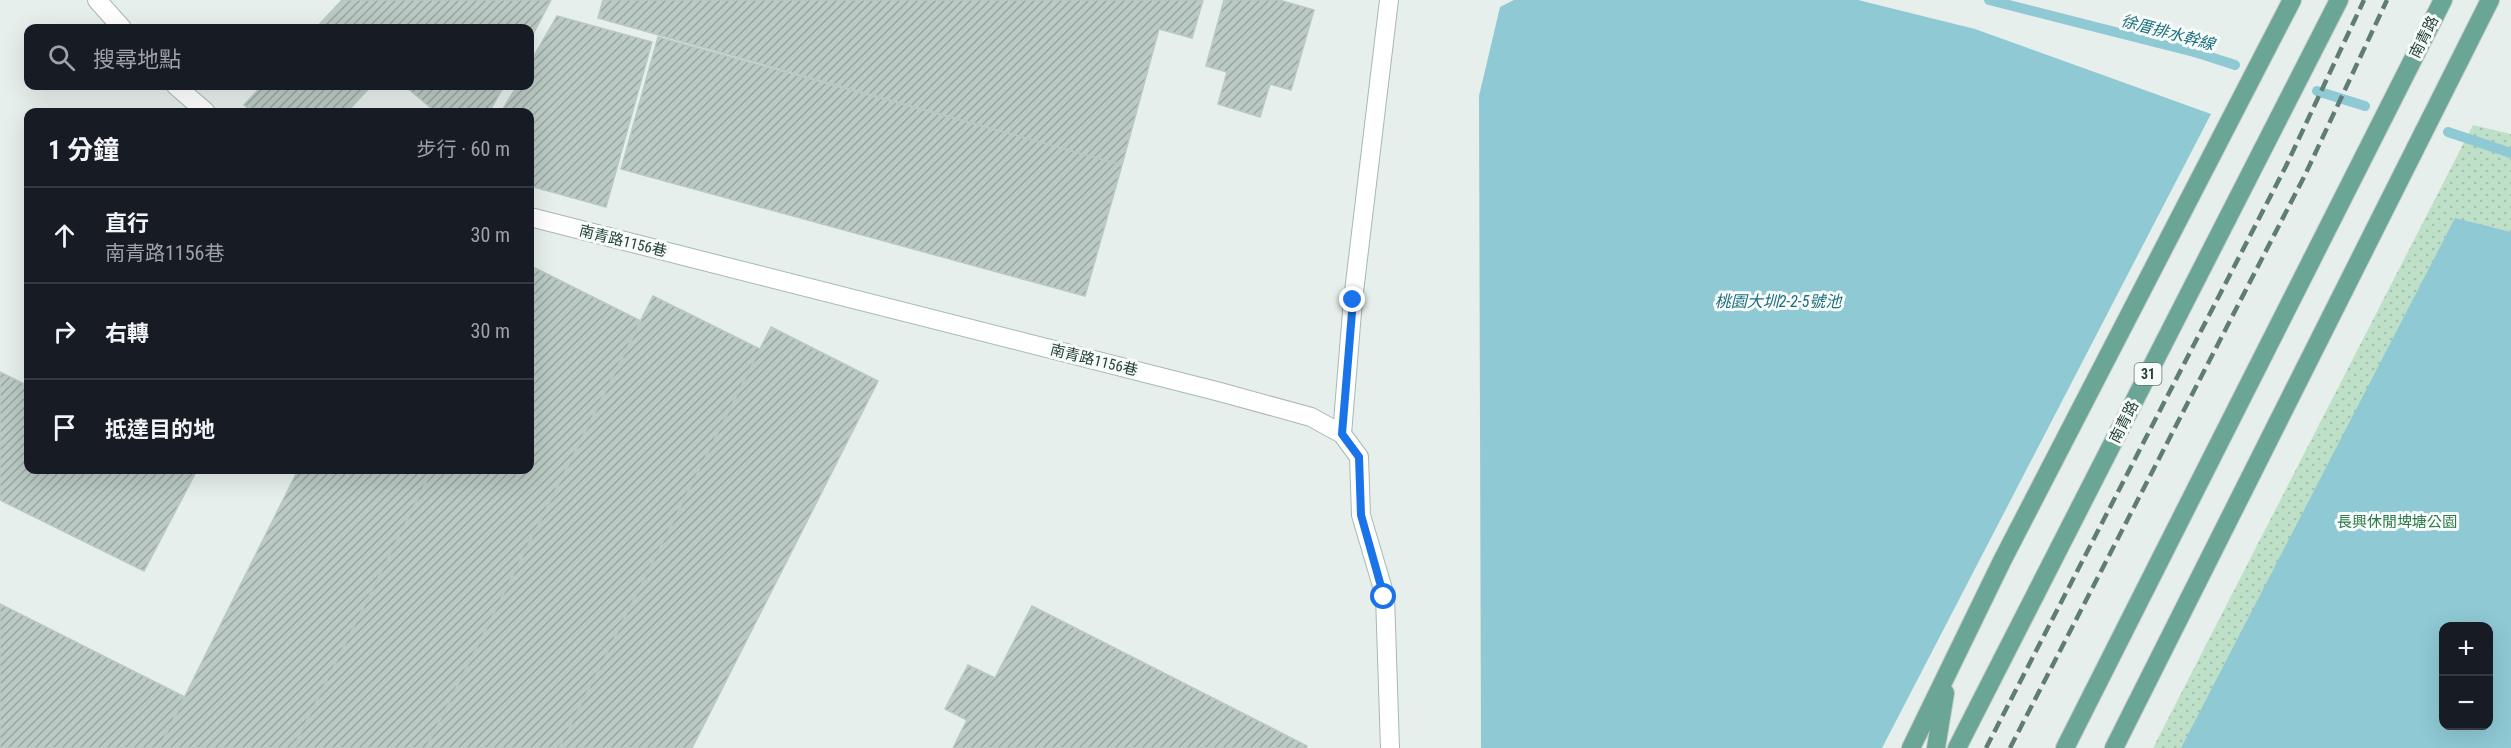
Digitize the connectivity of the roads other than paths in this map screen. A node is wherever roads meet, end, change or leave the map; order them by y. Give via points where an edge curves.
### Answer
1 (97, 0) edge
2 (1389, 0) edge
3 (2292, 0) edge
4 (2339, 0) edge
5 (2443, 0) edge
6 (2490, 0) edge
7 (118, 24) edge
8 (181, 90) edge
9 (201, 108) edge
10 (534, 218) edge
11 (1342, 434) junction
12 (1948, 674) junction
13 (1390, 748) edge
14 (1911, 748) edge
15 (1936, 748) edge
16 (1957, 748) edge
17 (2065, 748) edge
18 (2114, 748) edge

1 - 7 street
2 - 11 street via 1353,300
3 - 12 main road via 2007,551
4 - 16 main road, 南青路 / 31
5 - 17 main road, 南青路
6 - 18 main road
8 - 9 street
10 - 11 street, 南青路1156巷 via 1232,395 1311,417
11 - 13 street, 南青路1156巷 via 1359,457 1361,515 1384,597
12 - 14 main road
12 - 15 main road

